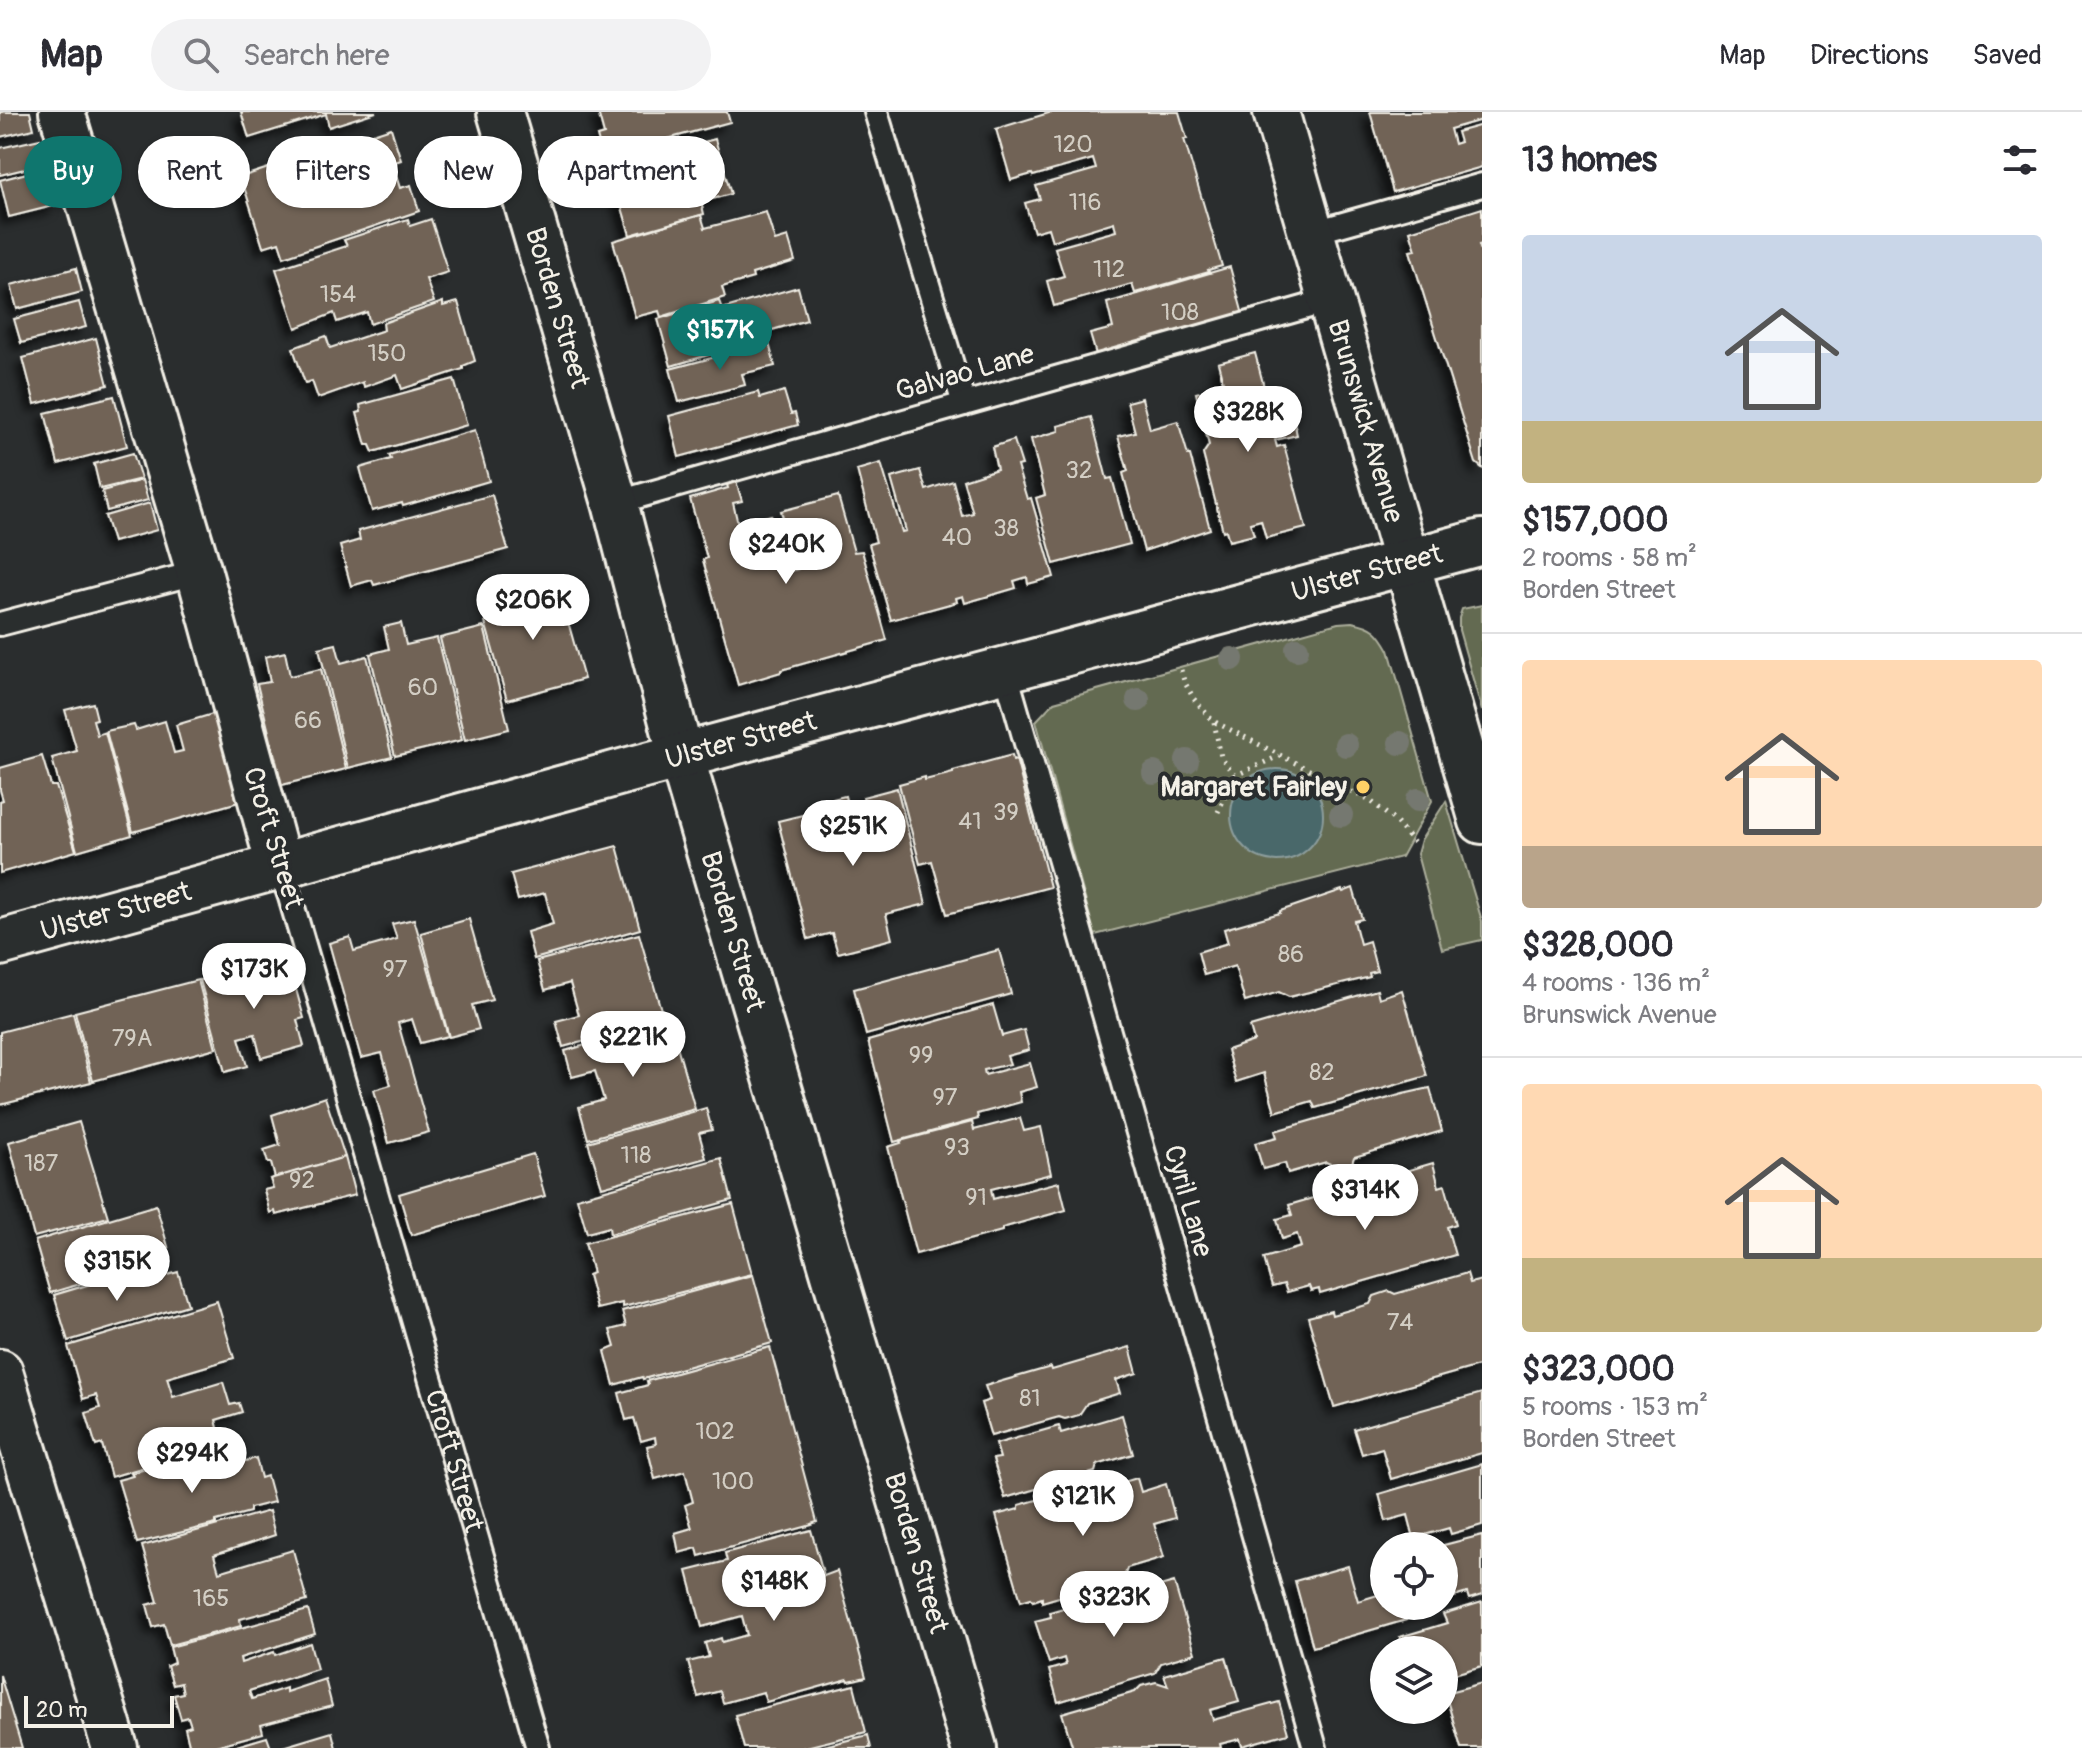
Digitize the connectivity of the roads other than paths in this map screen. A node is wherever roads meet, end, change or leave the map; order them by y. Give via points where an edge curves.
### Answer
1 (62, 112) edge
2 (500, 112) edge
3 (876, 112) edge
4 (1276, 112) edge
5 (1482, 185) edge
6 (1311, 233) junction
7 (1331, 300) junction
8 (964, 404) junction
9 (615, 503) junction
10 (1482, 542) edge
11 (1406, 563) junction
12 (199, 572) junction
13 (0, 624) edge
14 (1005, 670) junction
15 (681, 756) junction
16 (1482, 821) edge
17 (279, 866) junction
18 (0, 943) edge
19 (0, 1372) edge
20 (115, 1748) edge
21 (538, 1748) edge
22 (974, 1748) edge
23 (1315, 1748) edge

1 - 12 street, Croft Street
2 - 9 street, Borden Street
3 - 8 lane
4 - 6 street, Brunswick Avenue
5 - 6 lane
6 - 7 street, Brunswick Avenue
7 - 8 lane, Galvao Lane
7 - 11 street, Brunswick Avenue
8 - 9 lane, Galvao Lane
9 - 15 street, Borden Street
10 - 11 street, Ulster Street
11 - 14 street, Ulster Street
11 - 16 street, Brunswick Avenue
12 - 13 lane
12 - 17 street, Croft Street
14 - 15 street, Ulster Street
14 - 23 lane, Cyril Lane
15 - 17 street, Ulster Street
15 - 22 street, Borden Street
17 - 18 street, Ulster Street
17 - 21 lane, Croft Street
19 - 20 street

